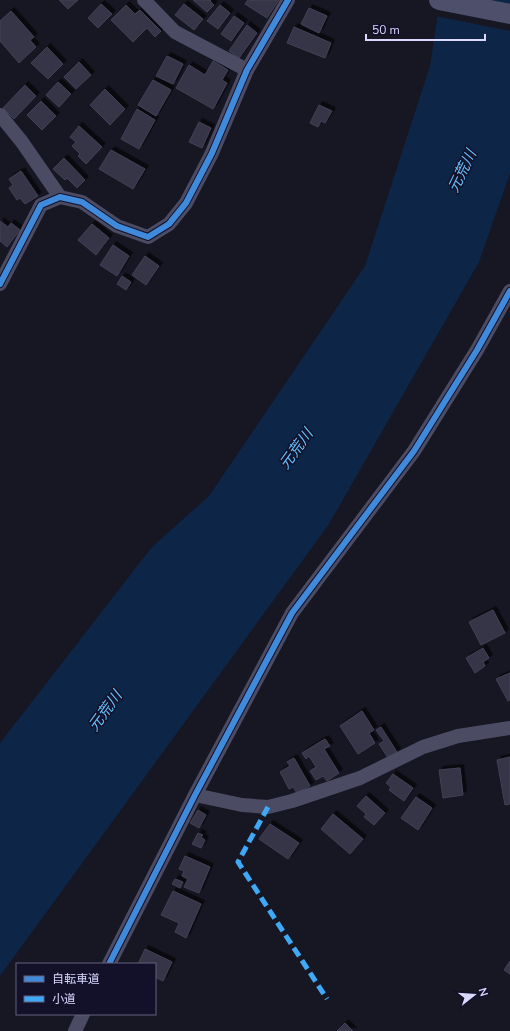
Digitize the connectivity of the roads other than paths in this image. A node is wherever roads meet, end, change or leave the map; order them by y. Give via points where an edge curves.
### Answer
1 (144, 0) edge
2 (288, 0) edge
3 (439, 0) edge
4 (510, 14) edge
5 (247, 70) junction
6 (0, 115) edge
7 (60, 197) junction
8 (0, 284) edge
9 (510, 291) edge
10 (510, 728) edge
11 (195, 795) junction
12 (110, 963) edge
13 (82, 1015) edge
14 (74, 1031) edge

1 - 5 street via 174,32
2 - 5 street
3 - 4 main road
5 - 7 street via 212,153 186,203 169,224 148,237 117,226 82,202
6 - 7 street
7 - 8 street via 41,205
9 - 11 street via 477,350 414,451 292,613
10 - 11 street via 458,736 423,748 360,778 268,807 242,805
11 - 12 street
13 - 14 street

